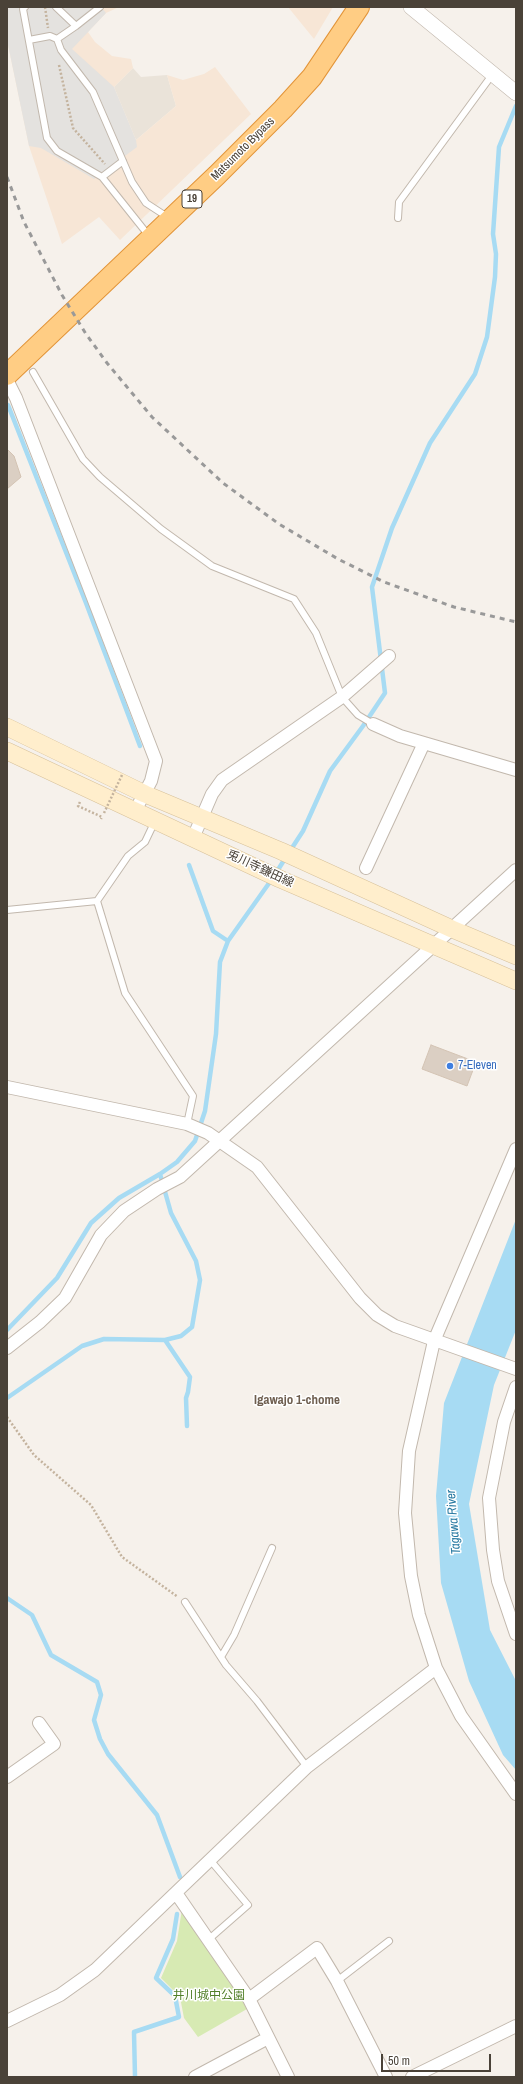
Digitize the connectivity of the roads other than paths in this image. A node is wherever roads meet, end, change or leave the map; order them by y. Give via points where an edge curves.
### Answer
1 (25, 7) edge
2 (56, 7) edge
3 (100, 7) edge
4 (359, 7) edge
5 (411, 7) edge
6 (76, 26) junction
7 (57, 39) junction
8 (29, 40) junction
9 (493, 74) junction
10 (515, 92) edge
11 (123, 161) junction
12 (102, 177) junction
13 (398, 218) dead end
14 (171, 219) junction
15 (151, 238) junction
16 (33, 372) dead end
17 (8, 374) edge
18 (389, 656) dead end
19 (342, 697) junction
20 (374, 724) joint
21 (7, 727) edge
22 (424, 743) junction
23 (7, 751) edge
24 (516, 770) edge
25 (145, 794) junction
26 (135, 811) junction
27 (202, 819) junction
28 (155, 821) junction
29 (193, 838) junction
30 (366, 868) dead end
31 (516, 870) edge
32 (97, 901) junction
33 (7, 910) edge
34 (452, 929) junction
35 (433, 947) junction
36 (516, 956) edge
37 (516, 981) edge
38 (7, 1087) edge
39 (190, 1125) junction
40 (220, 1141) junction
41 (516, 1149) edge
42 (438, 1342) junction
43 (7, 1348) edge
44 (516, 1369) edge
45 (516, 1387) edge
46 (272, 1548) dead end
47 (185, 1602) road end
48 (516, 1634) edge
49 (221, 1657) junction
50 (436, 1668) junction
51 (39, 1722) dead end
52 (307, 1767) junction
53 (7, 1777) edge
54 (516, 1794) edge
55 (211, 1860) junction
56 (176, 1893) junction
57 (208, 1940) junction
58 (389, 1941) dead end
59 (338, 1981) junction
60 (249, 1999) junction
61 (7, 2021) edge
62 (516, 2026) edge
63 (268, 2038) junction
64 (195, 2077) edge
65 (288, 2077) edge
66 (386, 2077) edge
67 (412, 2077) edge

1 - 8 lane via 23,9
2 - 6 lane
3 - 6 lane
4 - 14 highway, Matsumoto Bypass / 19 via 312,77
5 - 9 street
6 - 7 lane
7 - 8 lane via 50,36
7 - 11 lane via 61,50 93,92
8 - 12 lane via 46,138 57,151
9 - 10 street
9 - 13 lane via 399,202
11 - 12 lane
11 - 14 lane via 132,182 146,203
12 - 15 lane
14 - 15 highway, Matsumoto Bypass / 19
15 - 17 highway, Matsumoto Bypass / 19
16 - 19 lane via 83,458 100,477 212,566 294,599 316,633
17 - 25 street via 156,761
18 - 19 street
19 - 20 lane via 358,715
19 - 27 street via 222,780 212,794
20 - 22 street
21 - 25 main road, 兎川寺鎌田線
22 - 24 street
22 - 30 street
23 - 26 main road, 兎川寺鎌田線
25 - 26 street
25 - 27 main road, 兎川寺鎌田線
26 - 28 main road, 兎川寺鎌田線
27 - 29 street
27 - 34 main road, 兎川寺鎌田線
28 - 29 main road, 兎川寺鎌田線
28 - 32 lane via 146,842 128,856
29 - 35 main road, 兎川寺鎌田線
31 - 34 street
32 - 33 lane
32 - 39 lane via 125,993 193,1096
34 - 35 street
34 - 36 main road, 兎川寺鎌田線
35 - 37 main road, 兎川寺鎌田線
35 - 40 street
38 - 39 street
39 - 40 street
40 - 42 street via 257,1167 360,1298 377,1315 395,1326
40 - 43 street via 180,1177 124,1211 101,1235 65,1298
41 - 42 street
42 - 44 street
42 - 50 street via 409,1451 405,1513 411,1576 419,1615
45 - 48 street via 504,1422 489,1498 498,1582
46 - 49 lane via 234,1635
47 - 49 lane
49 - 52 lane
50 - 52 street
50 - 54 street via 461,1716
51 - 53 street via 54,1744
52 - 55 street
55 - 56 street
55 - 57 lane via 248,1905
56 - 57 street
56 - 61 street via 95,1970 60,1995
57 - 60 street
58 - 59 lane
59 - 60 street via 317,1948
59 - 66 street
60 - 63 street
62 - 67 street
63 - 64 street
63 - 65 street

